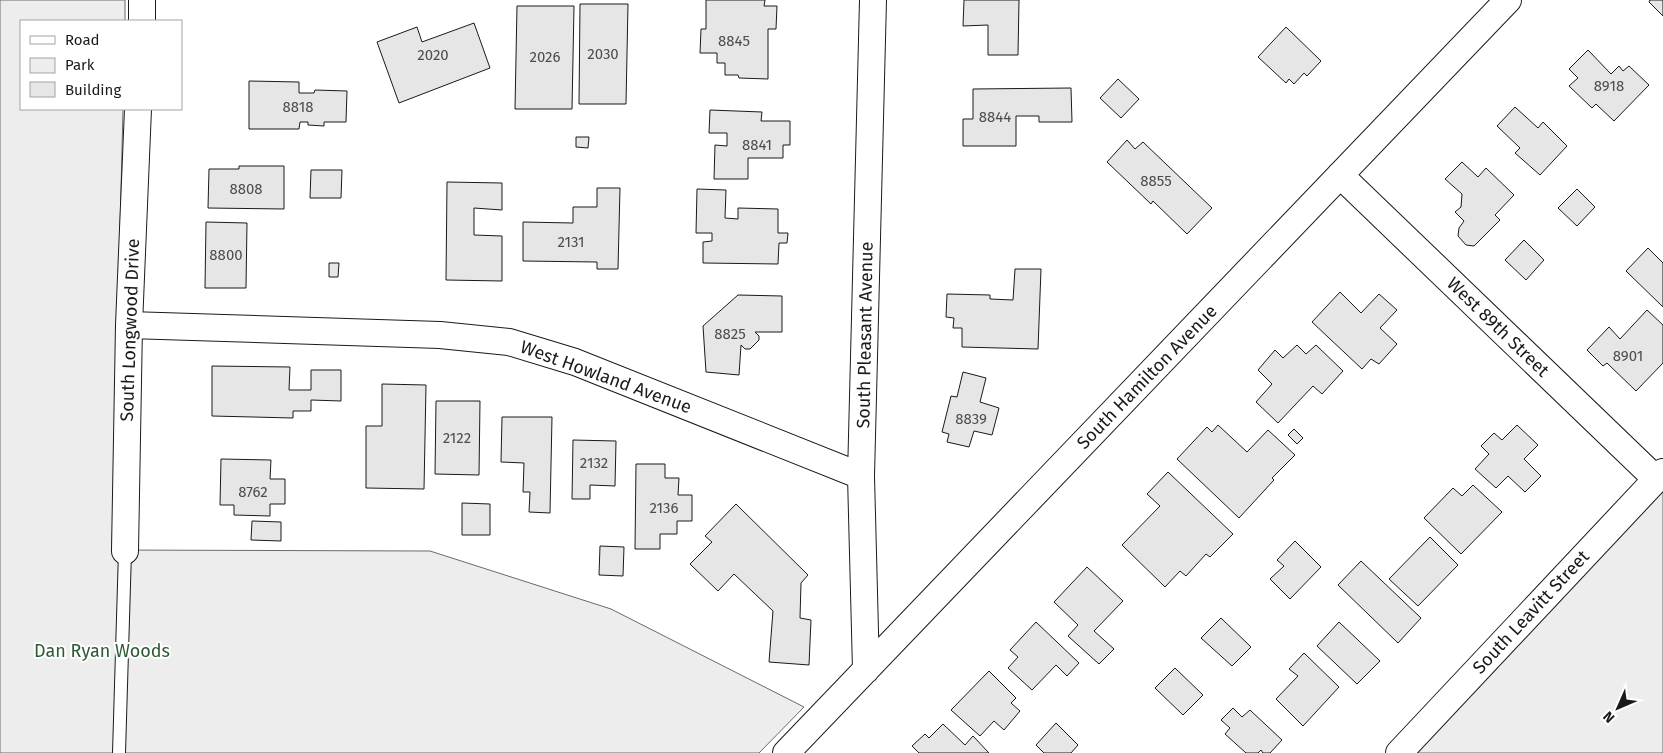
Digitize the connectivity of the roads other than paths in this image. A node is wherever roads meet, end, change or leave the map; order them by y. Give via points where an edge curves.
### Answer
1 (142, 0) edge
2 (873, 0) edge
3 (1508, 0) edge
4 (142, 20) edge
5 (138, 110) edge
6 (1340, 175) junction
7 (129, 325) junction
8 (1660, 475) edge
9 (861, 476) junction
10 (125, 551) joint
11 (866, 670) junction
12 (119, 753) edge
13 (786, 753) edge
14 (1398, 753) edge

1 - 4 street
2 - 9 street, South Pleasant Avenue
3 - 6 street, South Hamilton Avenue
5 - 7 street, South Longwood Drive
6 - 8 street, West 89th Street
6 - 11 street, South Hamilton Avenue
7 - 9 street, West Howland Avenue via 440,335 510,342 576,362
7 - 10 street, South Longwood Drive
8 - 14 street, South Leavitt Street
9 - 11 street, South Pleasant Avenue
10 - 12 lane
11 - 13 street, South Hamilton Avenue

